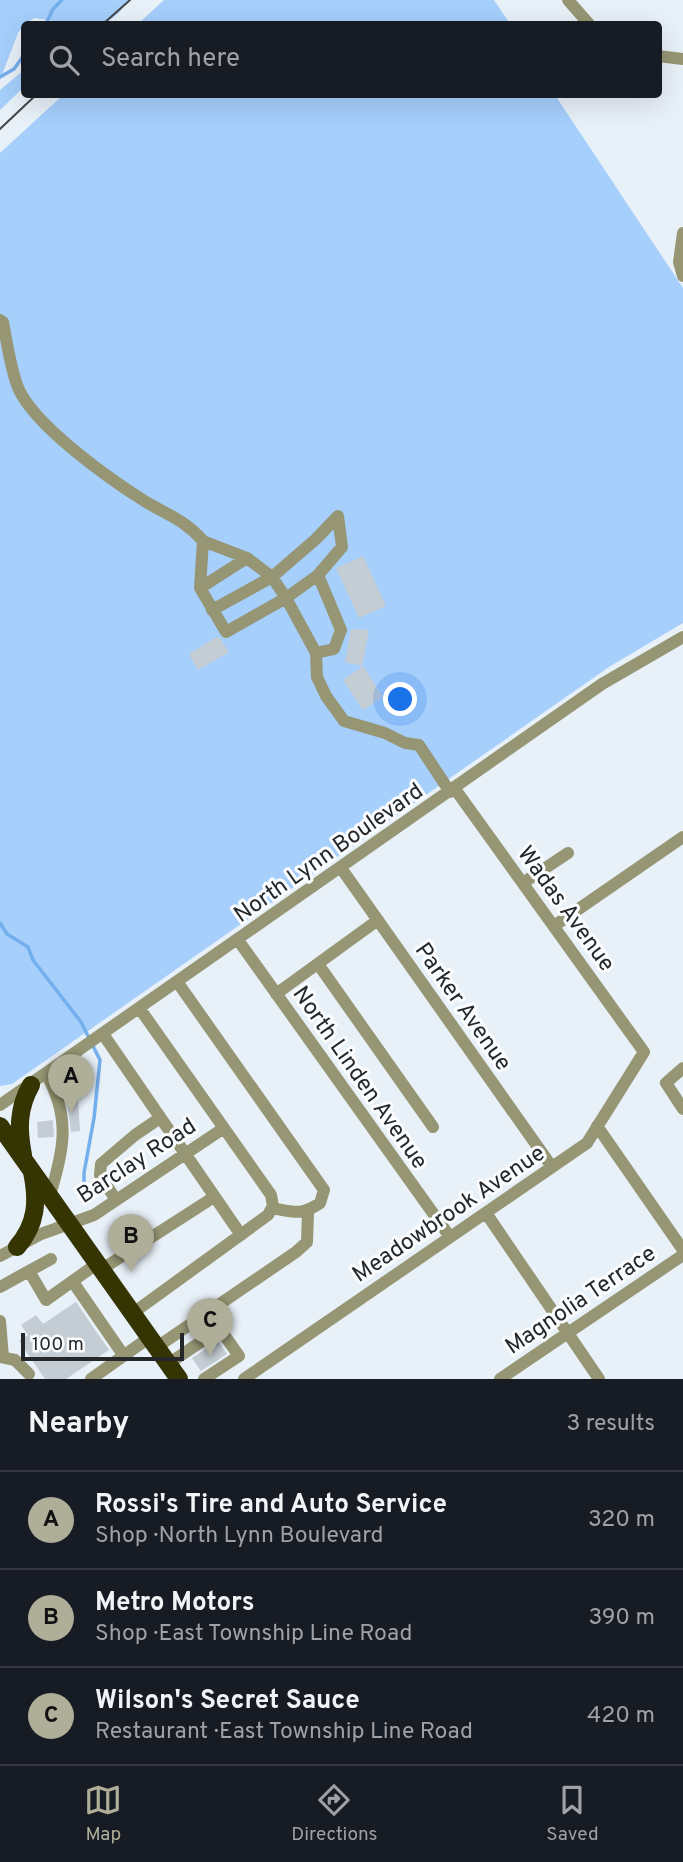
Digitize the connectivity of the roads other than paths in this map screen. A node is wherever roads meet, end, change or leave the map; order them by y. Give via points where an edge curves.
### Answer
1 (568, 0) edge
2 (587, 21) edge
3 (662, 56) edge
4 (683, 60) edge
5 (683, 233) edge
6 (683, 276) edge
7 (0, 320) edge
8 (203, 541) junction
9 (247, 558) junction
10 (318, 575) junction
11 (272, 577) junction
12 (200, 589) junction
13 (286, 598) junction
14 (212, 610) junction
15 (683, 637) edge
16 (316, 653) junction
17 (453, 790) junction
18 (683, 837) edge
19 (568, 852) dead end
20 (341, 868) junction
21 (523, 883) junction
22 (378, 920) junction
23 (554, 926) junction
24 (238, 940) junction
25 (318, 964) junction
26 (177, 983) junction
27 (276, 994) junction
28 (140, 1009) junction
29 (95, 1040) junction
30 (644, 1052) joint
31 (683, 1068) edge
32 (46, 1074) junction
33 (30, 1084) junction
34 (0, 1105) edge
35 (683, 1109) edge
36 (160, 1118) junction
37 (0, 1126) edge
38 (597, 1126) junction
39 (433, 1127) dead end
40 (224, 1128) junction
41 (185, 1154) junction
42 (27, 1164) junction
43 (552, 1167) junction
44 (50, 1195) junction
45 (214, 1196) junction
46 (116, 1200) junction
47 (273, 1207) junction
48 (308, 1212) junction
49 (486, 1213) junction
50 (70, 1224) junction
51 (241, 1235) junction
52 (450, 1237) junction
53 (17, 1247) junction
54 (683, 1253) edge
55 (0, 1256) edge
56 (51, 1259) dead end
57 (100, 1266) junction
58 (29, 1271) junction
59 (73, 1282) junction
60 (0, 1287) edge
61 (133, 1313) junction
62 (0, 1321) edge
63 (567, 1333) junction
64 (153, 1342) junction
65 (124, 1356) junction
66 (1, 1357) edge
67 (173, 1371) edge
68 (29, 1374) dead end
69 (252, 1377) edge
70 (91, 1379) edge
71 (204, 1379) edge
72 (500, 1379) edge
73 (599, 1379) edge

1 - 2 street
3 - 4 street
5 - 6 street via 679,262
7 - 8 street, Wadas Avenue via 17,386 40,418 108,477 191,527
8 - 9 street, Wadas Avenue
8 - 12 street
9 - 11 street, Wadas Avenue
9 - 12 street
10 - 11 street via 342,547 338,516
10 - 13 street
10 - 16 street via 341,630 334,649
11 - 13 street, Wadas Avenue
11 - 14 street
12 - 14 street
13 - 14 street via 226,632
13 - 16 street, Wadas Avenue
15 - 17 street, North Lynn Boulevard via 602,684
16 - 17 street, Wadas Avenue via 317,677 344,721 419,745
17 - 20 street, North Lynn Boulevard
17 - 21 street, Wadas Avenue
18 - 23 street
19 - 21 street
20 - 22 street, Parker Avenue
20 - 24 street, North Lynn Boulevard
21 - 23 street, Wadas Avenue
22 - 25 street
22 - 43 street, Parker Avenue
23 - 30 street, Wadas Avenue
24 - 26 street, North Lynn Boulevard
24 - 27 street, North Linden Avenue
25 - 27 street
25 - 39 street
26 - 28 street, North Lynn Boulevard
26 - 48 street via 320,1183 323,1198
27 - 52 street, North Linden Avenue
28 - 29 street, North Lynn Boulevard
28 - 40 street
29 - 32 street, North Lynn Boulevard
29 - 36 street
30 - 38 street, Meadowbrook Avenue
31 - 35 street via 666,1083
32 - 33 street, North Lynn Boulevard
32 - 44 street via 60,1105 63,1138
33 - 34 street, North Lynn Boulevard
33 - 42 highway via 19,1113
36 - 41 street
36 - 46 street via 101,1164 100,1175
37 - 42 highway
38 - 43 street, Meadowbrook Avenue via 587,1143
38 - 54 street
40 - 41 street, Barclay Road
40 - 47 street via 271,1195
41 - 45 street
41 - 46 street, Barclay Road
42 - 44 highway
42 - 53 highway via 35,1187 35,1213
43 - 49 street, Meadowbrook Avenue
44 - 50 highway
45 - 51 street
45 - 57 street
46 - 50 street, Barclay Road
47 - 48 street
47 - 51 street
48 - 64 street via 307,1242 296,1252
49 - 52 street, Meadowbrook Avenue
49 - 63 street
50 - 53 street, Barclay Road
50 - 57 highway
51 - 61 street
52 - 69 street, Meadowbrook Avenue
53 - 55 street, Barclay Road
54 - 63 street, Magnolia Terrace
56 - 58 street
57 - 59 street
57 - 61 highway
58 - 59 street via 46,1300
58 - 60 street
59 - 65 street
61 - 64 highway
62 - 66 street
63 - 72 street, Magnolia Terrace
63 - 73 street
64 - 65 street
64 - 67 highway
65 - 70 street
66 - 68 street via 15,1360
67 - 71 street via 220,1329 239,1356

